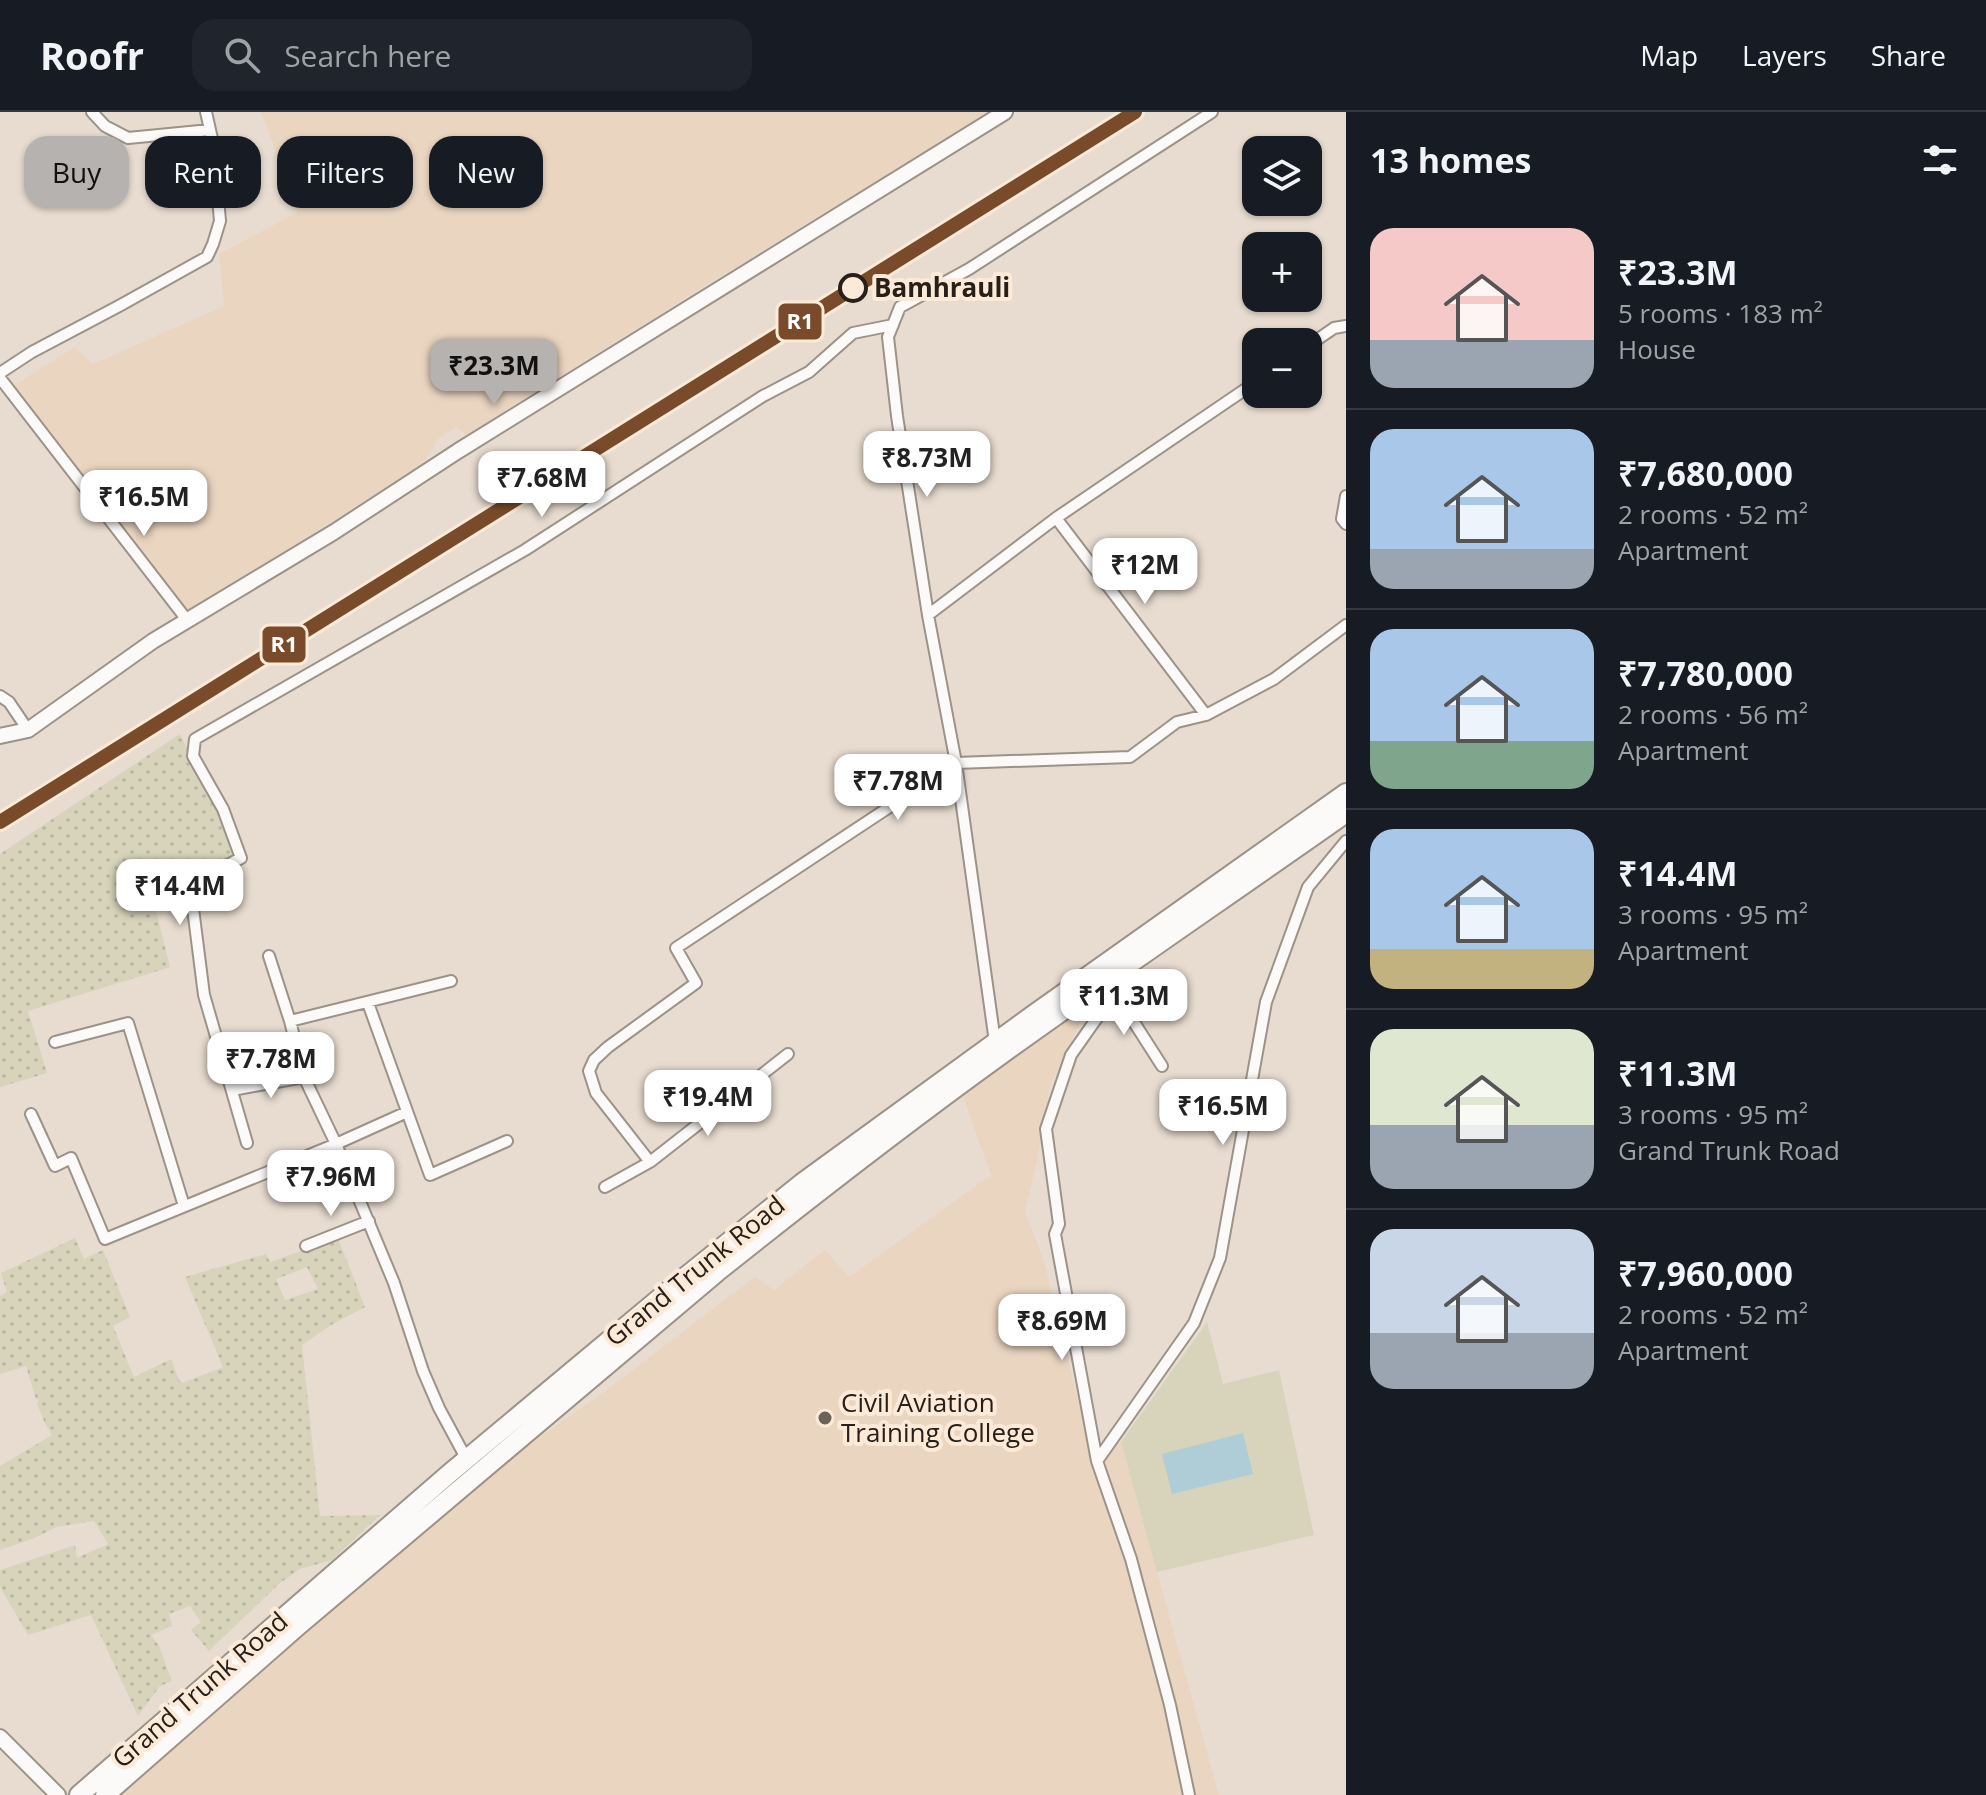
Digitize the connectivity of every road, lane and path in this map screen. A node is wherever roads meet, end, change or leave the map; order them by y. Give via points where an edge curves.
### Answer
1 (92, 112) edge
2 (206, 112) edge
3 (1005, 112) edge
4 (1212, 112) edge
5 (210, 130) junction
6 (893, 325) junction
7 (1346, 326) edge
8 (1322, 336) edge
9 (0, 376) edge
10 (1242, 392) edge
11 (1346, 496) edge
12 (1056, 518) junction
13 (1346, 524) edge
14 (928, 615) junction
15 (187, 620) junction
16 (1346, 625) edge
17 (0, 696) edge
18 (1206, 715) junction
19 (28, 730) junction
20 (0, 736) edge
21 (956, 763) junction
22 (1346, 793) edge
23 (1346, 813) edge
24 (1346, 841) edge
25 (1144, 953) junction
26 (269, 956) dead end
27 (451, 981) dead end
28 (1114, 991) junction
29 (368, 1003) junction
30 (290, 1021) junction
31 (55, 1042) dead end
32 (995, 1042) junction
33 (788, 1054) dead end
34 (1162, 1066) dead end
35 (304, 1077) junction
36 (232, 1090) junction
37 (407, 1112) junction
38 (31, 1114) dead end
39 (507, 1141) dead end
40 (247, 1143) dead end
41 (336, 1144) junction
42 (650, 1162) junction
43 (605, 1187) dead end
44 (184, 1206) junction
45 (369, 1221) junction
46 (306, 1246) dead end
47 (467, 1460) junction
48 (1097, 1461) junction
49 (0, 1737) edge
50 (58, 1795) edge
51 (79, 1795) edge
52 (105, 1795) edge
53 (1189, 1795) edge

1 - 5 street via 128,138
2 - 5 street
3 - 15 main road
4 - 6 street via 969,269 900,307
5 - 9 street via 220,221 207,257 32,352
6 - 14 street via 888,337 897,416
6 - 36 street via 853,333 809,372 763,396 525,550 195,739 193,756 223,809 241,858 190,885 204,995
7 - 8 street
9 - 15 street
10 - 12 street
11 - 13 street
12 - 14 street
12 - 18 street
14 - 21 street
15 - 19 main road
16 - 18 street via 1274,679
17 - 19 street
18 - 21 street via 1177,722 1130,757
19 - 20 main road
21 - 32 street
21 - 42 street via 676,948 696,983 608,1047 589,1071 596,1093
22 - 32 highway, Grand Trunk Road
23 - 25 highway, Grand Trunk Road
24 - 48 street via 1308,887 1266,1002 1220,1258 1194,1323
25 - 28 street
25 - 52 highway, Grand Trunk Road via 874,1148 717,1272
26 - 30 street
27 - 29 street
28 - 34 street
28 - 48 street via 1071,1055 1046,1129 1059,1224 1055,1234
29 - 30 street
29 - 37 street
30 - 35 street
31 - 44 street via 128,1023
32 - 47 highway, Grand Trunk Road via 802,1183
33 - 42 street
35 - 36 street
35 - 41 street
36 - 40 street
37 - 39 street via 430,1175
37 - 41 street
38 - 44 street via 55,1166 71,1158 105,1239
41 - 44 street
41 - 45 street
42 - 43 street
45 - 46 street
45 - 47 street via 423,1371
47 - 51 highway, Grand Trunk Road
48 - 53 street via 1131,1559
49 - 50 main road

